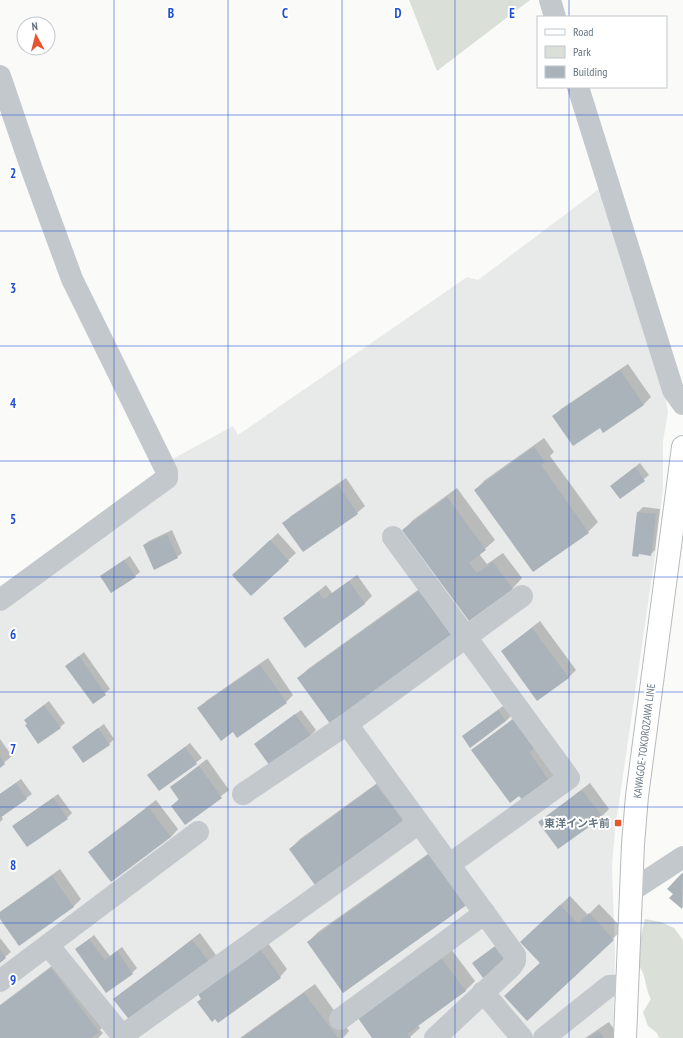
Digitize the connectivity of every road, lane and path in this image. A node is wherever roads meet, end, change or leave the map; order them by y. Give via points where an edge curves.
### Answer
1 (550, 0) edge
2 (555, 16) edge
3 (0, 76) edge
4 (578, 88) edge
5 (683, 404) edge
6 (683, 447) edge
7 (394, 538) dead end
8 (522, 596) dead end
9 (0, 600) edge
10 (466, 636) junction
11 (346, 724) junction
12 (243, 794) dead end
13 (419, 823) junction
14 (198, 832) dead end
15 (683, 857) edge
16 (450, 864) junction
17 (631, 891) junction
18 (485, 913) junction
19 (48, 945) junction
20 (0, 982) edge
21 (627, 985) junction
22 (484, 992) junction
23 (340, 1019) dead end
24 (123, 1037) edge
25 (435, 1038) edge
26 (522, 1038) edge
27 (544, 1038) edge
28 (625, 1038) edge

1 - 2 street
3 - 9 street via 72,279 168,472 168,478
4 - 5 street via 673,390
6 - 17 main road, KAWAGOE-TOKOROZAWA LINE via 638,792
7 - 10 street
8 - 10 street
10 - 11 street
10 - 16 street via 569,778
11 - 12 street
11 - 13 street
13 - 16 street
13 - 24 street
14 - 19 street
15 - 17 street
16 - 18 street
17 - 21 main road, KAWAGOE-TOKOROZAWA LINE
18 - 22 street via 516,955 511,967
18 - 23 street
19 - 20 street
19 - 24 street
21 - 27 street via 609,986
21 - 28 main road, KAWAGOE-TOKOROZAWA LINE
22 - 25 street
22 - 26 street

